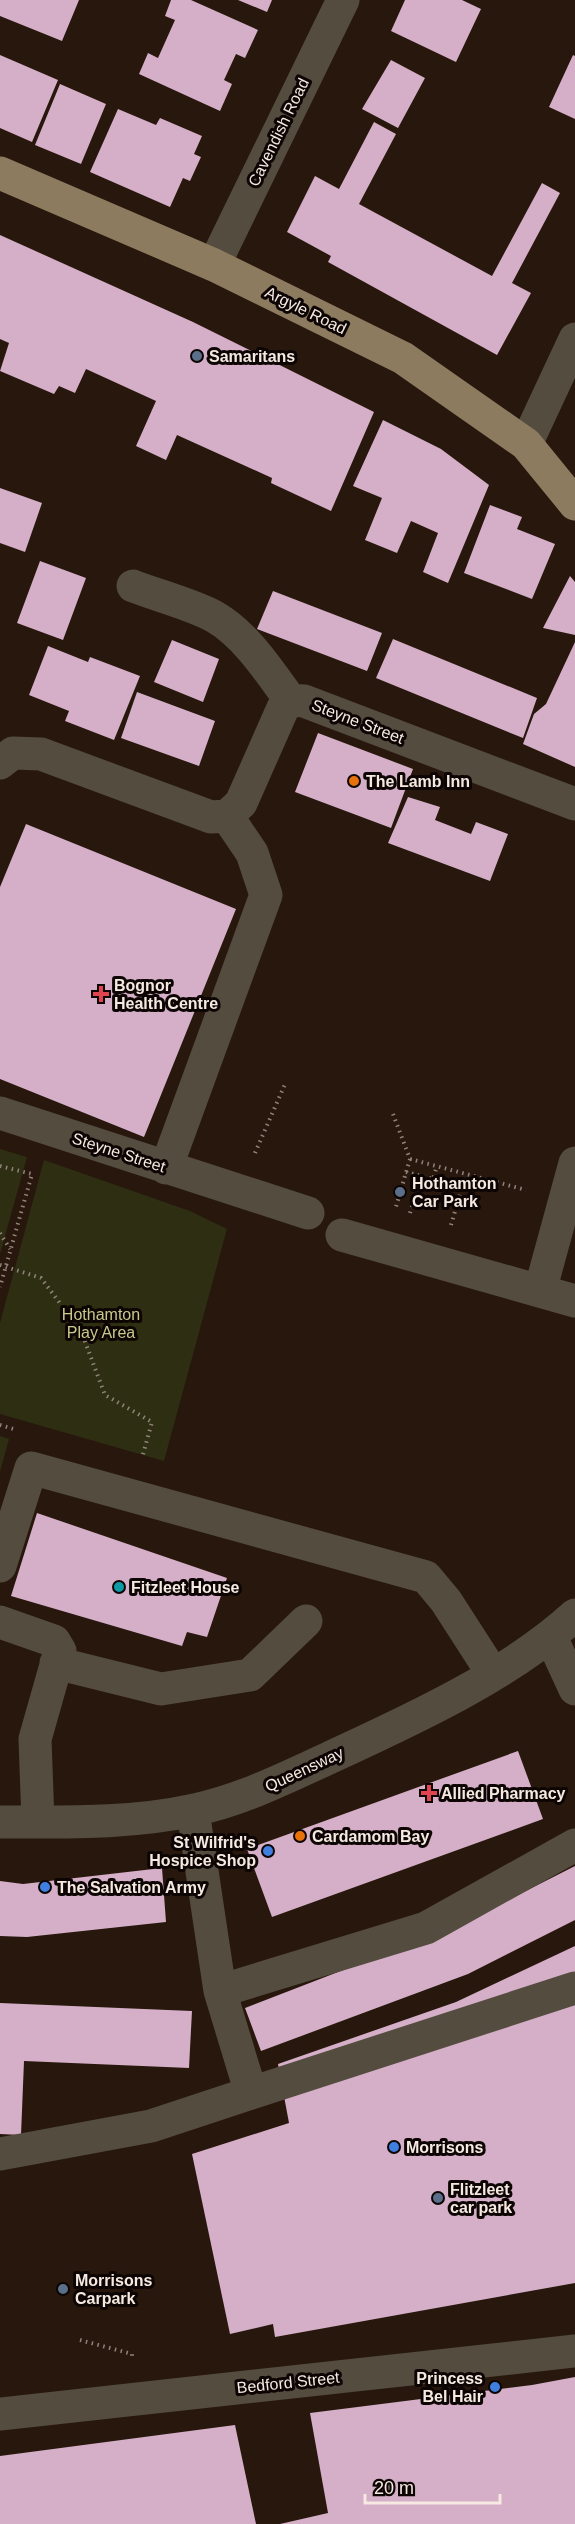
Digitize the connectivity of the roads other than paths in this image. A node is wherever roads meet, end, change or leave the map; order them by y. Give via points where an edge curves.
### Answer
1 (343, 0) edge
2 (0, 173) edge
3 (214, 265) junction
4 (575, 339) edge
5 (526, 444) junction
6 (575, 504) edge
7 (133, 586) dead end
8 (290, 700) junction
9 (0, 763) edge
10 (575, 804) edge
11 (227, 816) junction
12 (0, 1113) edge
13 (575, 1163) edge
14 (166, 1167) junction
15 (308, 1213) dead end
16 (342, 1234) dead end
17 (540, 1291) junction
18 (575, 1301) edge
19 (0, 1566) edge
20 (575, 1615) edge
21 (306, 1621) dead end
22 (0, 1622) edge
23 (551, 1637) junction
24 (56, 1663) junction
25 (493, 1674) junction
26 (575, 1689) edge
27 (194, 1811) junction
28 (0, 1822) edge
29 (38, 1822) junction
30 (575, 1845) edge
31 (575, 1988) edge
32 (220, 1991) junction
33 (251, 2093) junction
34 (0, 2154) edge
35 (575, 2351) edge
36 (0, 2414) edge

1 - 3 street, Cavendish Road
2 - 3 main road, Argyle Road
3 - 5 main road, Argyle Road via 403,358
4 - 5 street
5 - 6 main road, Argyle Road
7 - 8 street via 216,618 264,663
8 - 10 street, Steyne Street via 304,700
8 - 11 street, Steyne Street via 241,803
9 - 11 street via 14,753 41,754 211,817
11 - 14 street via 252,853 266,895
12 - 14 street, Steyne Street
13 - 17 street
14 - 15 street, Steyne Street
16 - 17 street
17 - 18 street
19 - 25 street via 31,1468 426,1577 446,1600
20 - 23 street, Queensway
21 - 24 street via 250,1675 161,1689
22 - 24 street via 54,1641 60,1651
23 - 25 street, Queensway
23 - 26 street
24 - 29 street via 34,1739
25 - 27 street, Queensway via 391,1729 245,1797
27 - 29 street, Queensway via 110,1822
27 - 32 street
28 - 29 street, Queensway
30 - 32 street via 426,1928
31 - 33 street
32 - 33 street
33 - 34 street via 151,2126
35 - 36 street, Bedford Street

